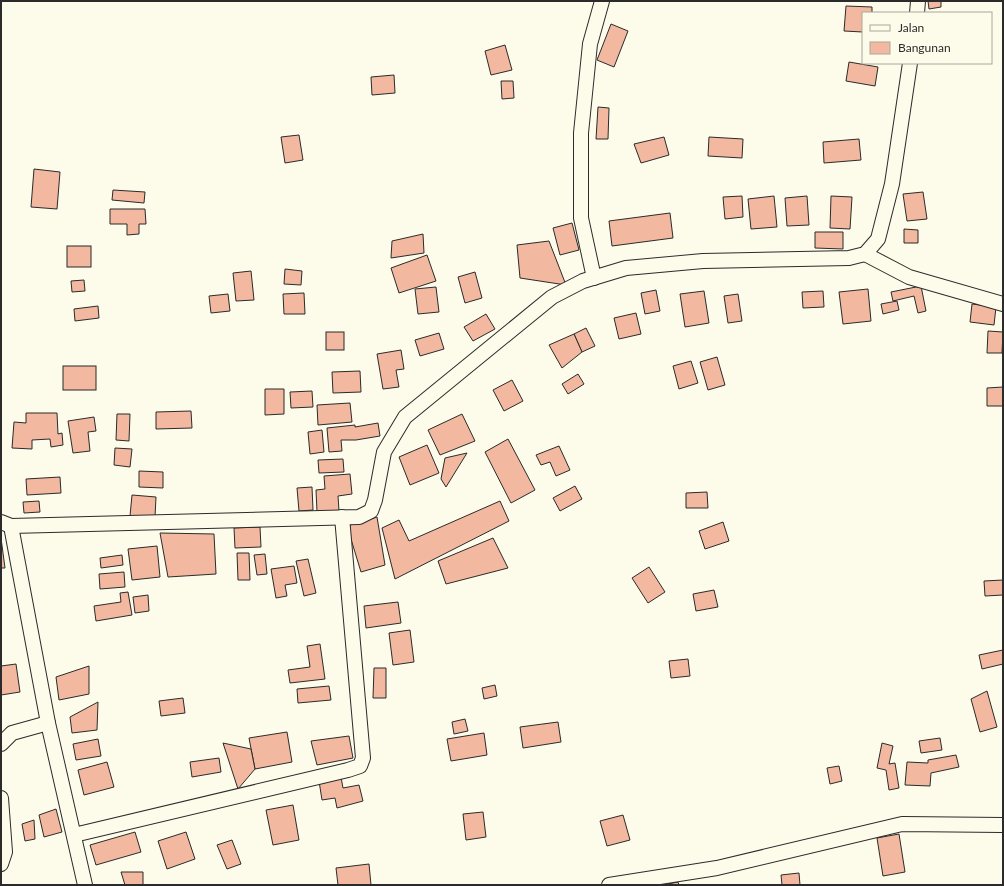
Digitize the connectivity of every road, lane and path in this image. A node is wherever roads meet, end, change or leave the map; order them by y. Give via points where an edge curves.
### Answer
1 (602, 1) edge
2 (918, 1) edge
3 (917, 12) edge
4 (910, 64) edge
5 (865, 254) junction
6 (594, 278) junction
7 (1003, 304) edge
8 (342, 517) junction
9 (6, 524) edge
10 (48, 723) junction
11 (1, 744) edge
12 (1, 798) edge
13 (1003, 825) edge
14 (74, 835) junction
15 (1, 864) edge
16 (85, 885) edge
17 (609, 885) edge

1 - 6 street via 590,44 581,133 581,218
2 - 3 street
4 - 5 street via 892,184 878,240
5 - 6 street via 849,258 703,261 626,268
5 - 7 street via 909,277
6 - 8 street via 552,297 405,417 384,452 371,511 359,517
8 - 9 street
8 - 14 street via 363,758 360,766
9 - 10 street
10 - 11 street via 12,733
10 - 14 street
12 - 15 street via 5,852
13 - 17 street via 902,824 717,868
14 - 16 street

